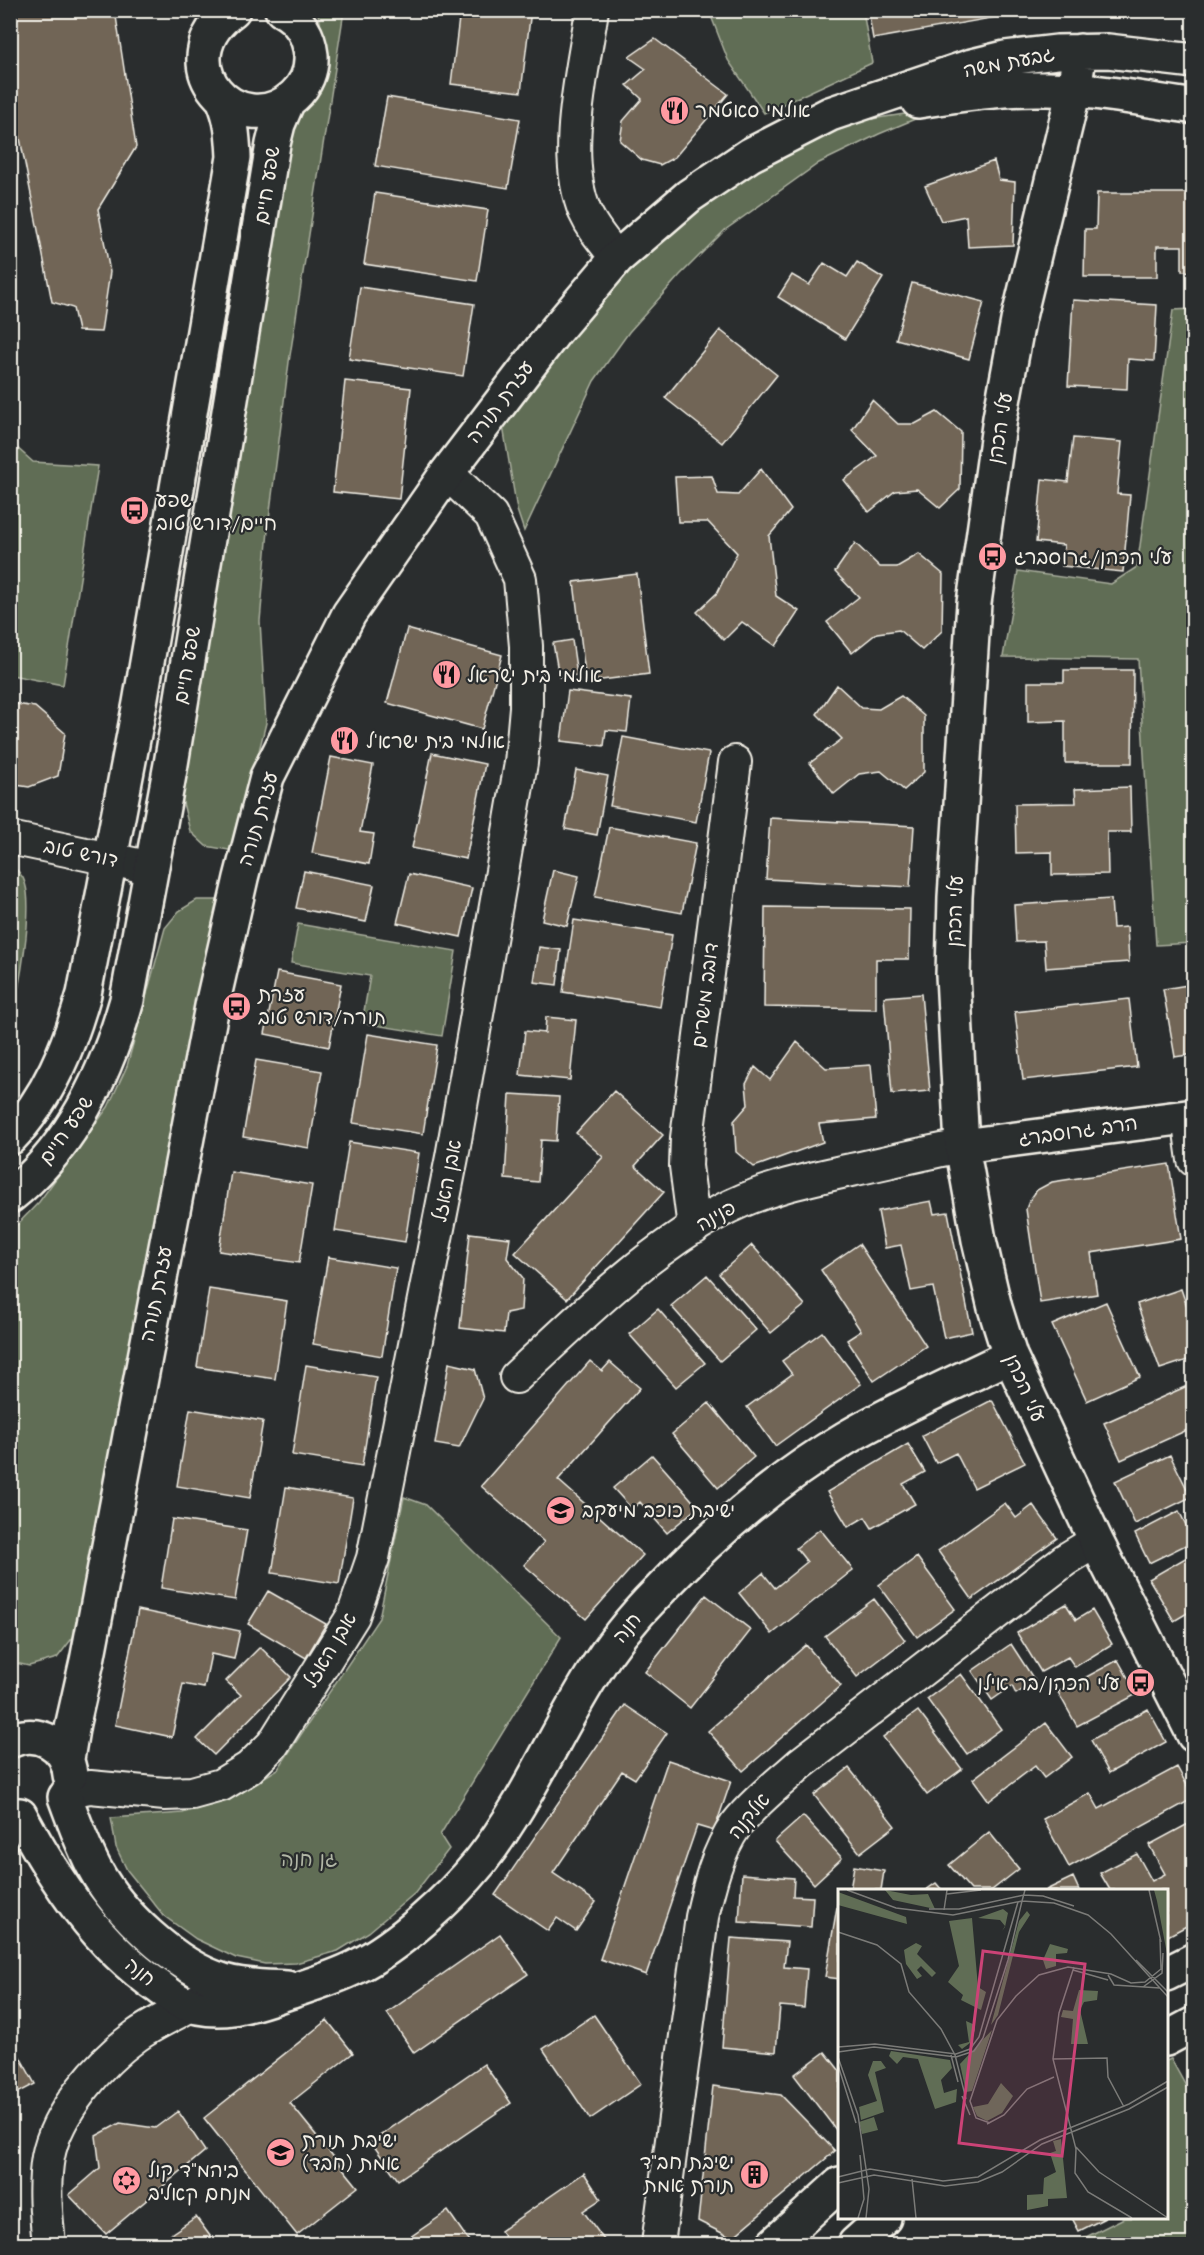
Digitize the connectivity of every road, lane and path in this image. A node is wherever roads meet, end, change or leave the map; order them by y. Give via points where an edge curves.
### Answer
1 (232, 10) edge
2 (592, 10) edge
3 (290, 13) edge
4 (1080, 51) junction
5 (1194, 61) edge
6 (1074, 90) junction
7 (223, 99) junction
8 (288, 101) junction
9 (1194, 106) edge
10 (830, 114) junction
11 (616, 258) junction
12 (447, 473) junction
13 (735, 762) dead end
14 (10, 838) edge
15 (110, 860) junction
16 (152, 868) junction
17 (1191, 1117) edge
18 (10, 1138) edge
19 (962, 1146) junction
20 (1194, 1161) edge
21 (10, 1197) edge
22 (694, 1228) junction
23 (1010, 1356) junction
24 (516, 1377) dead end
25 (1096, 1541) junction
26 (87, 1661) junction
27 (19, 1735) edge
28 (1194, 1735) edge
29 (67, 1778) junction
30 (15, 1813) edge
31 (1194, 1960) edge
32 (1168, 1973) edge
33 (324, 1980) junction
34 (224, 1981) junction
35 (193, 2005) junction
36 (1194, 2024) edge
37 (1168, 2037) edge
38 (838, 2186) edge
39 (882, 2219) edge
40 (49, 2244) edge
41 (658, 2244) edge
42 (774, 2244) edge
43 (855, 2244) edge

1 - 7 street, שפע חיים via 219,20 203,52 211,86
2 - 11 street via 574,135 574,168 585,212
3 - 8 street via 304,31 311,61 308,77
4 - 5 street, גבעת משה
4 - 6 street, עלי הכהן
4 - 10 street, גבעת משה via 1005,58 972,66
6 - 9 street, גבעת משה
6 - 10 street, גבעת משה via 965,94
6 - 19 street, עלי הכהן via 1018,321 974,603 953,975
7 - 8 street via 238,108 256,111 273,109
7 - 15 street, שפע חיים via 230,114 234,158
8 - 16 street, שפע חיים via 273,144
10 - 11 street, גבעת משה via 723,173 689,196
11 - 12 street, עזרת תורה
12 - 26 street, עזרת תורה via 349,614 267,777 213,1001
12 - 29 street, אבן האזל via 491,516 520,579 526,707 521,763 454,1146 373,1558 353,1616 273,1743 249,1768 221,1785 192,1792 144,1793 90,1787
13 - 22 street, דובב מישרים via 687,1138
14 - 15 street, דורש טוב
15 - 16 street, דורש טוב
15 - 18 street, שפע חיים via 72,1036 41,1099
16 - 21 street, שפע חיים via 127,1000 103,1070 59,1145
17 - 19 street, הרב גרוסברג
17 - 20 street
19 - 22 street, פנינה via 759,1194
19 - 23 street, עלי הכהן via 995,1308
22 - 24 street, פנינה via 627,1275
23 - 25 street, עלי הכהן
23 - 33 street, חנה via 846,1438 788,1477 714,1537 656,1593 591,1675 529,1791 479,1863 407,1933 358,1966
25 - 28 street, עלי הכהן
25 - 41 street, אלקנה via 1059,1565 800,1764 736,1826 710,1882 702,1917
26 - 27 street, עזרת תורה via 66,1701 51,1719
26 - 29 street, עזרת תורה via 73,1723
27 - 29 street via 55,1744
29 - 30 street via 57,1806 33,1816
29 - 34 street, חנה via 81,1841 96,1871 124,1909 160,1946 197,1970
30 - 35 street, חנה via 97,1932 137,1973 180,2002
31 - 32 street
33 - 34 street, חנה via 294,1988
33 - 35 street, חנה via 244,2008 213,2010
34 - 35 street
35 - 40 street via 137,2036 102,2065 63,2119 48,2156 45,2196
36 - 37 street
38 - 42 street
39 - 43 street

